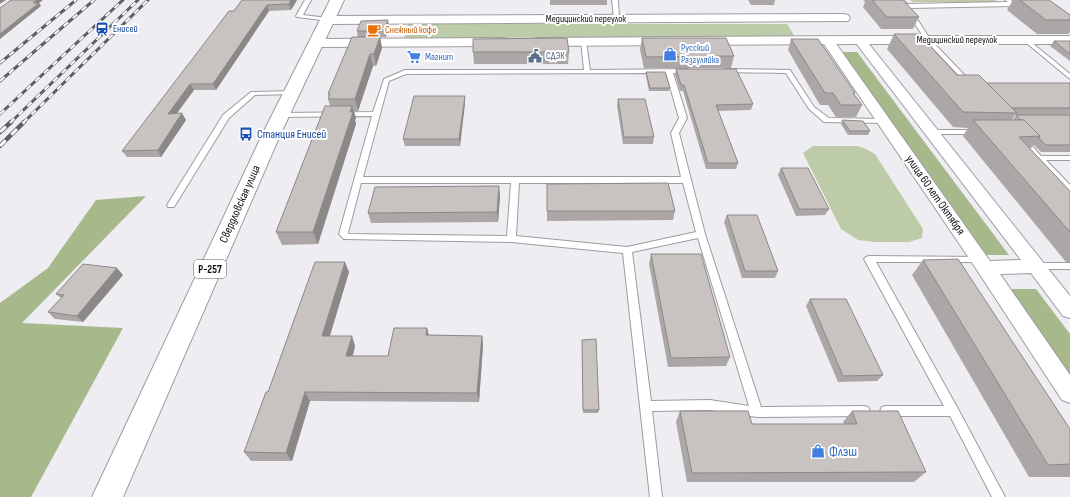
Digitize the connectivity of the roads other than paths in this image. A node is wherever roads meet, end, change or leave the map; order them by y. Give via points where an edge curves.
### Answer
1 (308, 0) edge
2 (338, 0) edge
3 (615, 0) edge
4 (900, 0) edge
5 (1008, 0) edge
6 (802, 4) dead end
7 (832, 4) dead end
8 (906, 6) junction
9 (811, 17) junction
10 (617, 18) junction
11 (843, 18) junction
12 (328, 20) junction
13 (860, 40) junction
14 (928, 40) junction
15 (1026, 40) junction
16 (1070, 40) edge
17 (583, 41) junction
18 (828, 41) junction
19 (316, 43) junction
20 (693, 71) edge
21 (716, 71) edge
22 (587, 72) junction
23 (669, 72) junction
24 (1070, 77) edge
25 (975, 90) edge
26 (292, 93) junction
27 (376, 114) junction
28 (281, 115) junction
29 (884, 120) junction
30 (932, 132) junction
31 (985, 132) edge
32 (1020, 137) edge
33 (1040, 158) junction
34 (1070, 158) edge
35 (359, 180) junction
36 (514, 180) junction
37 (686, 180) junction
38 (1070, 190) edge
39 (171, 205) dead end
40 (701, 234) junction
41 (511, 239) junction
42 (627, 250) junction
43 (982, 263) junction
44 (1036, 266) junction
45 (1070, 266) edge
46 (1070, 310) edge
47 (1070, 393) edge
48 (646, 406) junction
49 (953, 410) junction
50 (757, 412) junction
51 (107, 497) edge
52 (656, 497) edge
53 (999, 497) edge

1 - 12 lane via 299,16
2 - 12 main road, Свердловская улица / Р-257
3 - 10 lane
4 - 8 lane
5 - 8 lane via 1013,4
6 - 9 main road, улица 60 лет Октября
7 - 11 main road
8 - 14 lane
9 - 10 main road, Медицинский переулок
9 - 11 main road, Медицинский переулок
9 - 18 main road, улица 60 лет Октября
10 - 12 main road, Медицинский переулок
11 - 13 main road
12 - 19 main road, Свердловская улица / Р-257
13 - 14 street, Медицинский переулок
13 - 18 main road, Медицинский переулок
13 - 30 street
14 - 15 street, Медицинский переулок
14 - 25 lane
15 - 16 street, Медицинский переулок
15 - 24 lane
17 - 18 main road, Медицинский переулок
17 - 19 main road, Медицинский переулок
17 - 22 lane
18 - 29 street, улица 60 лет Октября
19 - 26 main road, Свердловская улица / Р-257
20 - 23 lane
21 - 29 lane via 788,71 811,108 827,120
22 - 23 lane
22 - 27 lane via 404,72 386,80
23 - 37 lane via 683,118 675,133
26 - 28 main road, Свердловская улица / Р-257
26 - 39 lane via 253,93 226,117
27 - 28 lane
27 - 35 lane
28 - 51 main road, Свердловская улица / Р-257
29 - 43 street, улица 60 лет Октября
30 - 31 lane
30 - 44 street
32 - 33 lane
33 - 34 lane
33 - 38 lane
35 - 36 lane
35 - 41 lane via 343,234 347,237
36 - 37 lane
36 - 41 lane
37 - 40 lane
40 - 42 lane
40 - 50 lane
41 - 42 lane
42 - 48 lane
43 - 44 street
43 - 47 street, улица 60 лет Октября
43 - 49 lane via 869,259
44 - 45 lane
44 - 46 street
48 - 50 lane via 710,404
48 - 52 lane
49 - 50 lane
49 - 53 lane

